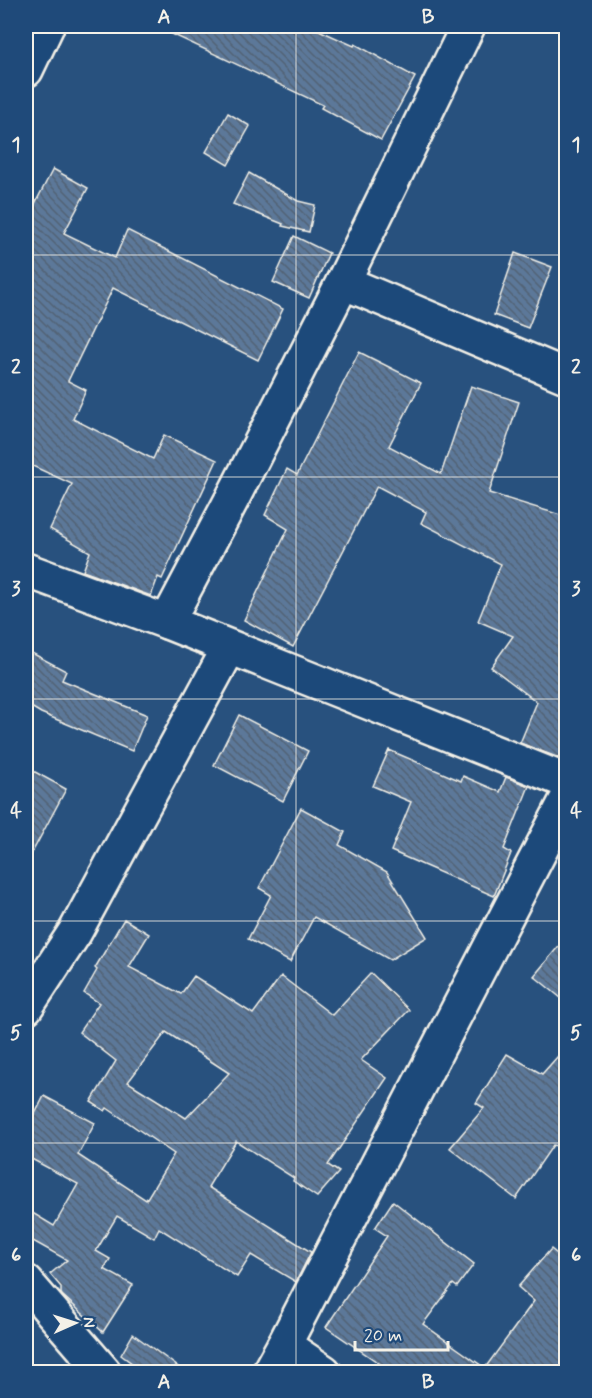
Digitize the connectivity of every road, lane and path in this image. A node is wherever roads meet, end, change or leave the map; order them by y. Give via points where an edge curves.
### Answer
1 (47, 26) edge
2 (468, 26) edge
3 (26, 70) edge
4 (343, 282) junction
5 (567, 376) edge
6 (26, 570) edge
7 (168, 622) junction
8 (229, 648) junction
9 (567, 781) edge
10 (567, 801) edge
11 (26, 1008) edge
12 (26, 1282) edge
13 (276, 1359) edge
14 (104, 1372) edge
15 (324, 1372) edge

1 - 3 street
2 - 4 street
4 - 5 street
4 - 7 street
6 - 7 street
7 - 8 street
8 - 9 street
8 - 11 street via 75,932
10 - 13 street
12 - 14 street
13 - 15 street

